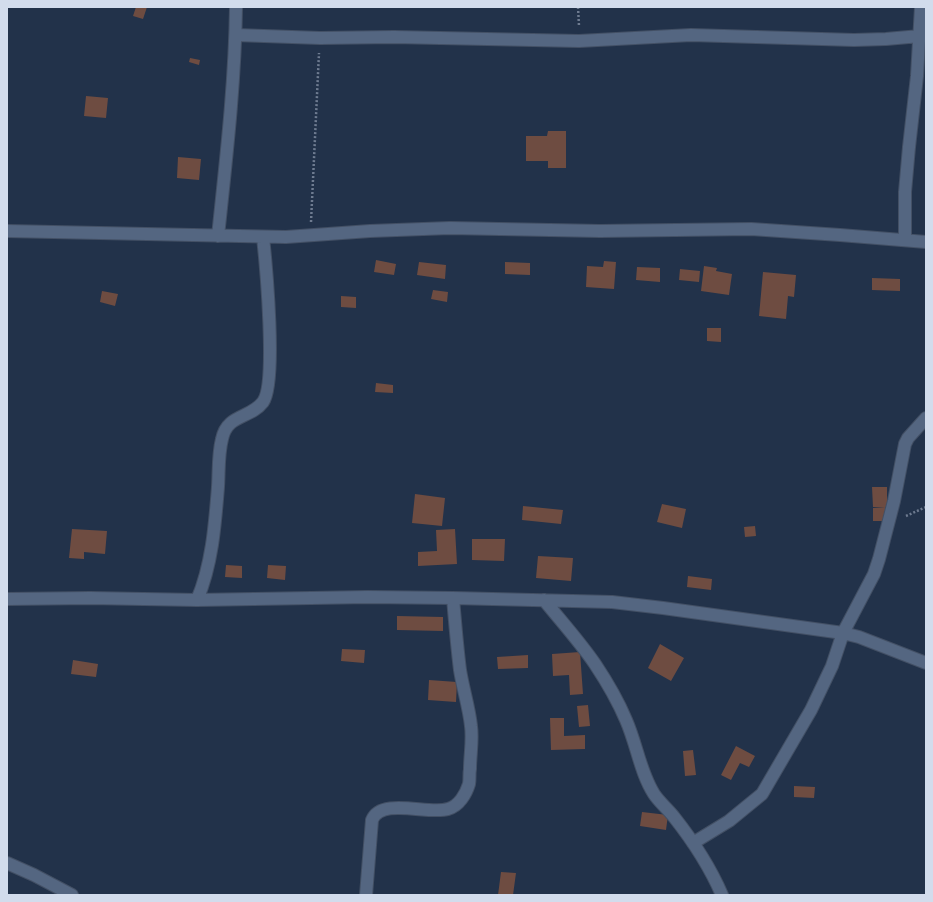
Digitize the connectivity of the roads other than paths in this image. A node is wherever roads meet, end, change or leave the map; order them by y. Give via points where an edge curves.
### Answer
1 (236, 7) edge
2 (921, 7) edge
3 (236, 35) junction
4 (920, 36) junction
5 (7, 231) edge
6 (218, 236) junction
7 (263, 237) junction
8 (905, 240) junction
9 (926, 242) edge
10 (926, 418) edge
11 (453, 598) junction
12 (7, 600) edge
13 (197, 600) junction
14 (544, 600) junction
15 (843, 633) junction
16 (926, 663) edge
17 (693, 842) junction
18 (7, 863) edge
19 (72, 895) edge
20 (366, 895) edge
21 (722, 895) edge

1 - 3 street
2 - 4 street
3 - 4 street via 579,41 691,35 854,40
3 - 6 street
4 - 8 street via 906,184
5 - 6 street
6 - 7 street
7 - 8 street via 450,228 600,231 751,229
7 - 13 street via 270,359 267,393 263,402 251,412 236,418 223,432 209,562
8 - 9 street
10 - 15 street via 905,444 879,559 874,574
11 - 13 street
11 - 14 street
11 - 20 street via 460,671 471,727 469,784 464,796 449,809 425,811 392,808 382,810 374,816
12 - 13 street
14 - 15 street via 612,602
14 - 17 street via 595,665 627,722 644,774 654,794
15 - 16 street
15 - 17 street via 832,666 811,710 765,789 729,821
17 - 21 street
18 - 19 street

